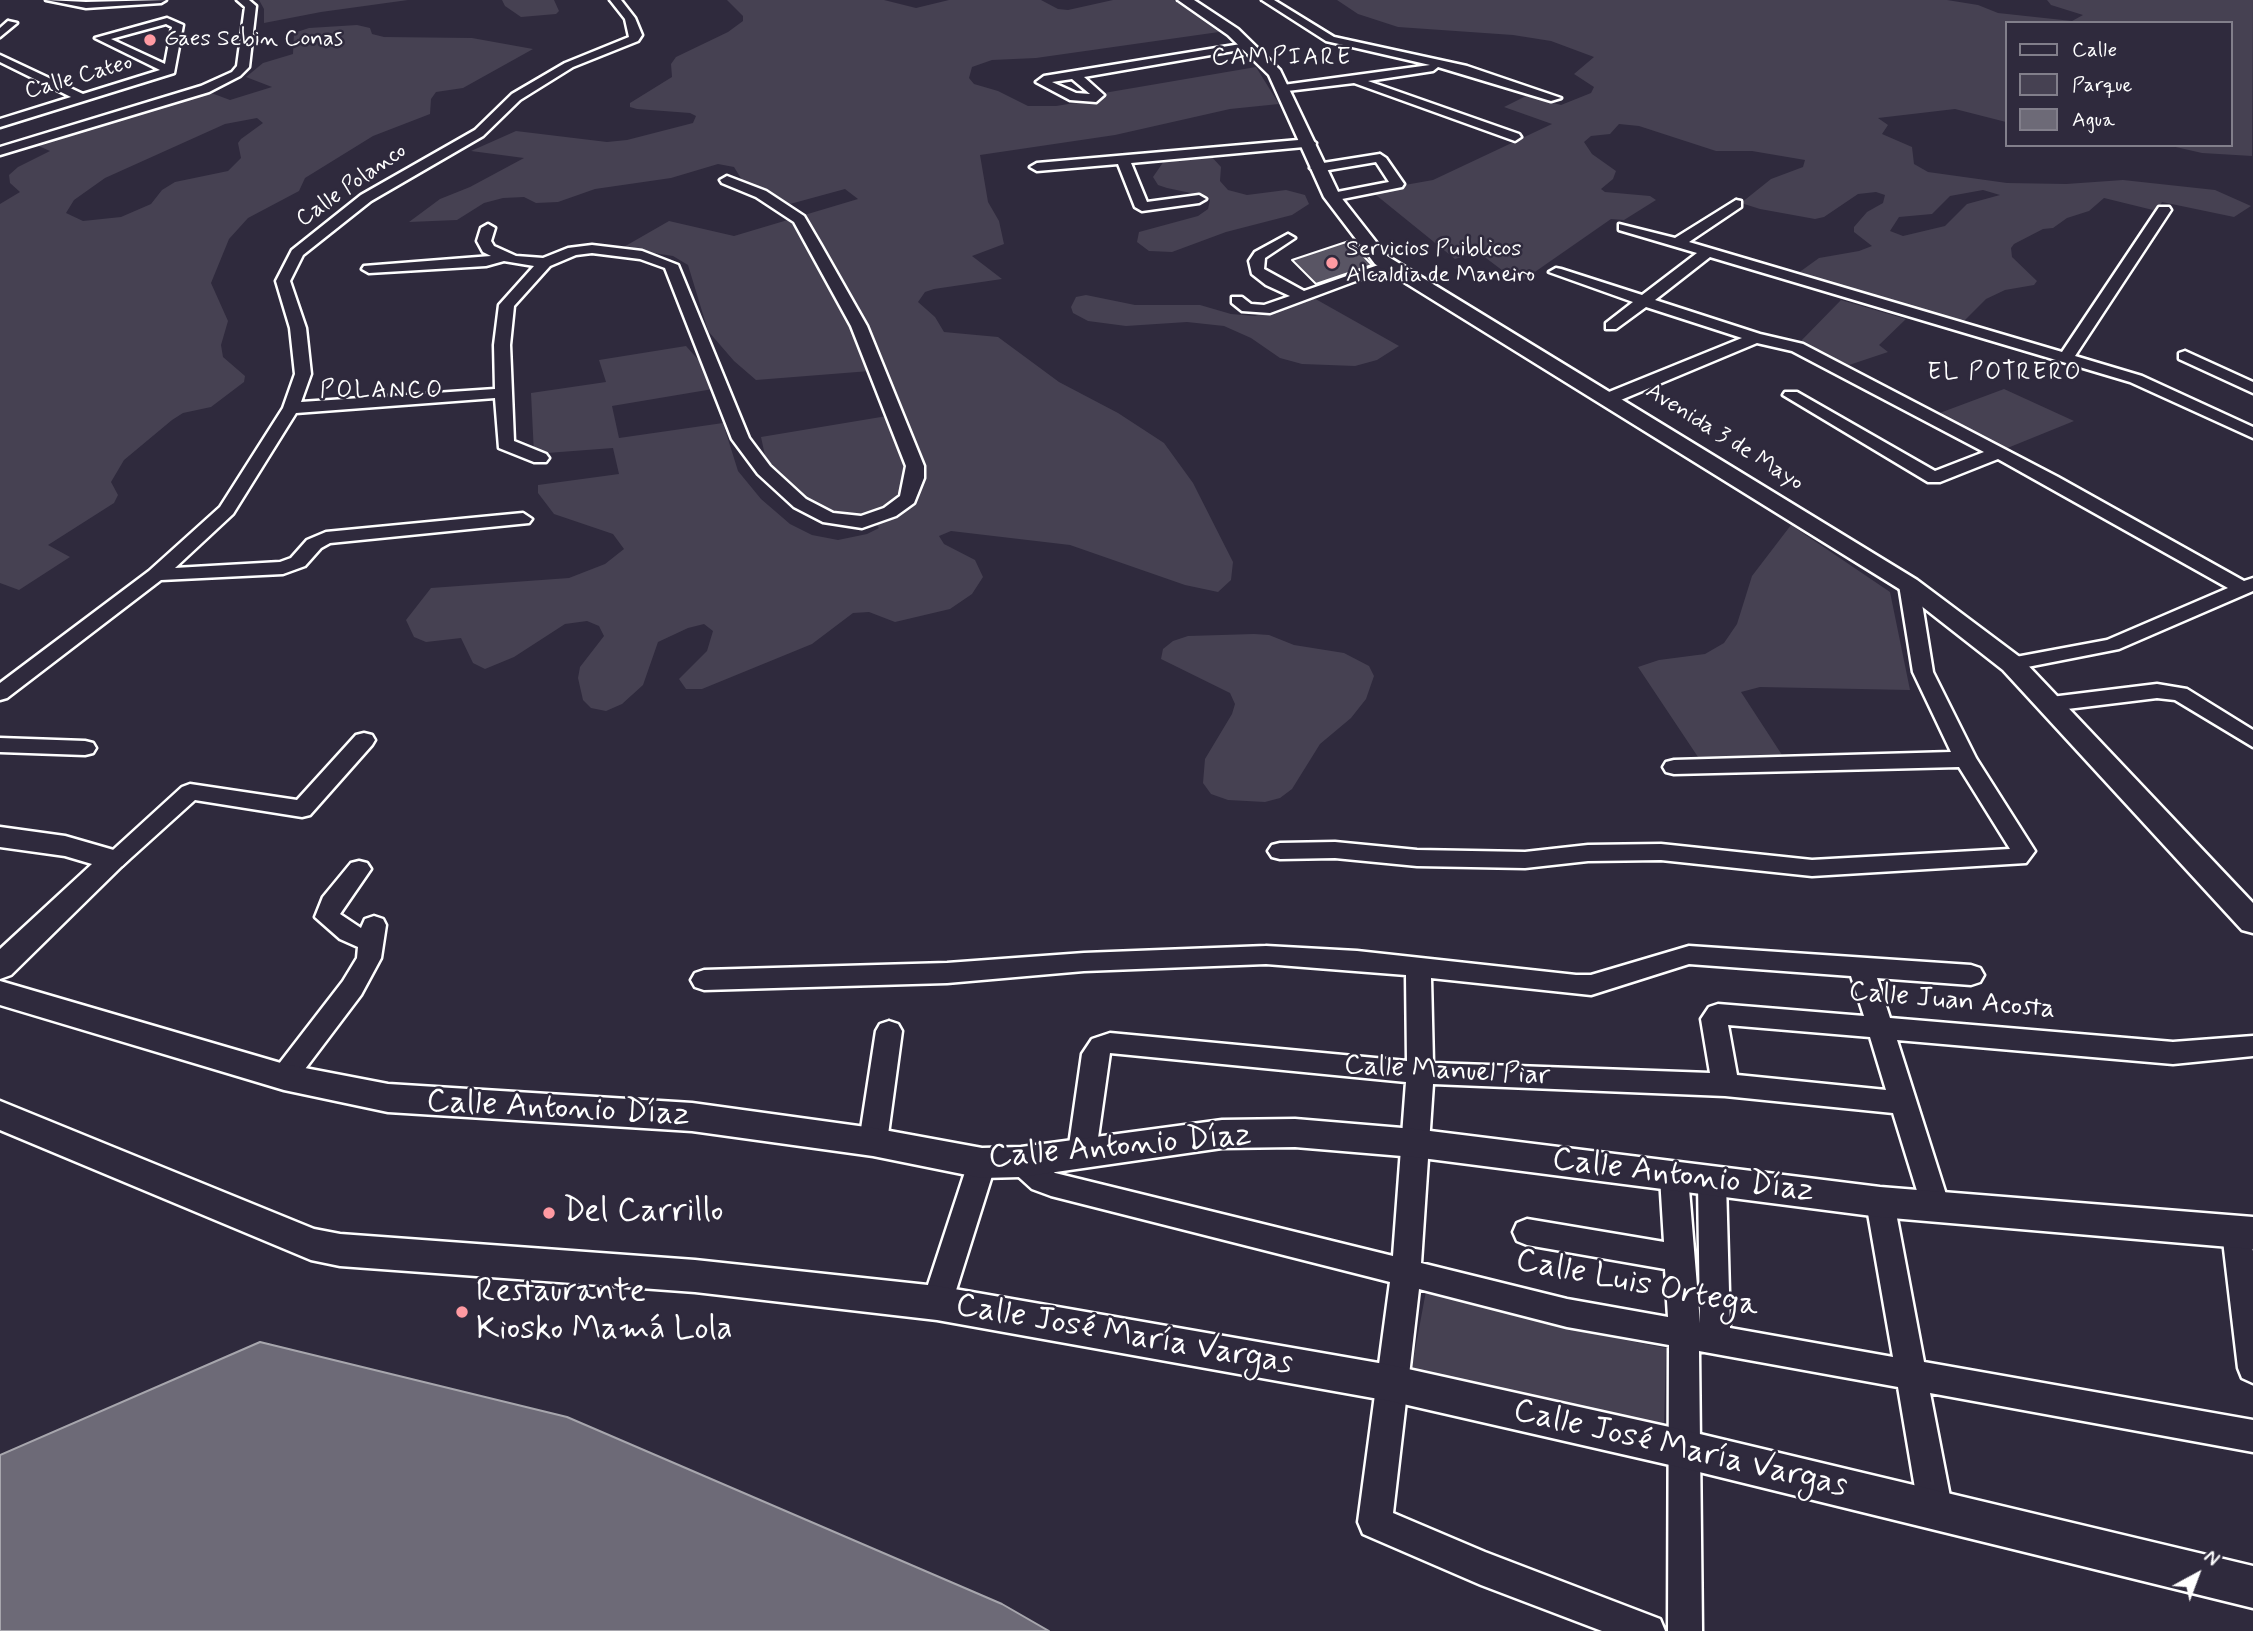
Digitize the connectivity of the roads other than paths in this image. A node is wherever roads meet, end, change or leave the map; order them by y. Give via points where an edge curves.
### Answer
1 (51, 0) edge
2 (160, 0) edge
3 (242, 0) edge
4 (615, 0) edge
5 (1267, 0) edge
6 (1191, 1) edge
7 (12, 23) dead end
8 (0, 34) edge
9 (1247, 46) junction
10 (173, 55) junction
11 (0, 58) edge
12 (143, 60) junction
13 (1450, 65) junction
14 (170, 71) junction
15 (1075, 75) dead end
16 (1357, 81) junction
17 (1283, 89) junction
18 (82, 97) junction
19 (1555, 98) dead end
20 (0, 123) edge
21 (1515, 137) dead end
22 (1310, 143) junction
23 (0, 151) edge
24 (1123, 159) junction
25 (1037, 167) dead end
26 (1317, 168) junction
27 (727, 180) dead end
28 (1332, 197) junction
29 (1199, 199) dead end
30 (1736, 204) dead end
31 (2164, 210) dead end
32 (1624, 227) dead end
33 (488, 229) dead end
34 (1288, 238) dead end
35 (1677, 243) junction
36 (1709, 252) junction
37 (502, 257) junction
38 (545, 263) junction
39 (1389, 266) junction
40 (369, 269) dead end
41 (1556, 272) dead end
42 (1304, 297) junction
43 (1237, 300) dead end
44 (1644, 300) junction
45 (1611, 326) dead end
46 (1756, 338) junction
47 (2067, 356) junction
48 (2185, 356) dead end
49 (2253, 388) edge
50 (503, 393) junction
51 (1791, 395) dead end
52 (1610, 398) junction
53 (291, 408) junction
54 (2253, 433) edge
55 (1998, 453) junction
56 (540, 458) dead end
57 (523, 519) dead end
58 (156, 575) junction
59 (1909, 585) junction
60 (2248, 586) edge
61 (2012, 664) junction
62 (0, 693) edge
63 (2051, 704) junction
64 (364, 740) dead end
65 (2253, 740) edge
66 (0, 745) edge
67 (85, 748) dead end
68 (1965, 759) junction
69 (1674, 767) dead end
70 (0, 838) edge
71 (1280, 851) dead end
72 (114, 860) junction
73 (359, 869) dead end
74 (2253, 922) edge
75 (0, 967) edge
76 (1418, 967) junction
77 (1862, 970) junction
78 (1971, 975) dead end
79 (704, 980) dead end
80 (0, 993) edge
81 (1878, 1027) junction
82 (888, 1031) dead end
83 (2253, 1046) edge
84 (1420, 1073) junction
85 (284, 1077) junction
86 (1725, 1085) junction
87 (1903, 1103) junction
88 (0, 1115) edge
89 (873, 1142) junction
90 (1414, 1143) junction
91 (1082, 1152) junction
92 (1021, 1162) junction
93 (982, 1163) junction
94 (1674, 1177) junction
95 (1712, 1182) junction
96 (1880, 1202) junction
97 (1936, 1206) junction
98 (1527, 1232) dead end
99 (2245, 1232) edge
100 (1679, 1258) junction
101 (1406, 1273) junction
102 (937, 1303) junction
103 (1700, 1335) junction
104 (2253, 1367) edge
105 (1911, 1373) junction
106 (1390, 1383) junction
107 (2253, 1436) edge
108 (1683, 1449) junction
109 (1936, 1512) junction
110 (2253, 1587) edge
111 (1648, 1631) edge
112 (1685, 1631) edge

1 - 2 street via 86,5
3 - 23 street via 251,6 243,67 236,74 205,89
4 - 53 street, Calle Polanco via 630,18 634,39 569,65 526,90 479,133 366,198 297,253 283,281 298,328 303,374
5 - 13 street via 1330,38
6 - 9 street, Avenida 3 de Mayo
7 - 8 street
9 - 15 street
9 - 17 street, Avenida 3 de Mayo via 1275,73
10 - 12 street, Calle Cateo
10 - 12 street, Calle Cateo via 178,25 174,22 101,38
10 - 14 street, Calle Cateo
11 - 18 street
12 - 14 street, Calle Cateo
13 - 16 street
13 - 19 street
14 - 18 street, Calle Cateo
16 - 17 street
16 - 21 street
17 - 22 street, Avenida 3 de Mayo
18 - 20 street, Calle Cateo
22 - 24 street
22 - 26 street, Avenida 3 de Mayo
24 - 25 street
24 - 29 street via 1142,207
26 - 28 street, Avenida 3 de Mayo
26 - 28 street via 1380,158 1397,184
27 - 38 street via 761,194 799,219 859,326 915,466 911,494 890,512 862,522 829,518 800,503 764,470 741,439 671,265 642,255 592,249 573,251
28 - 39 street, Avenida 3 de Mayo
30 - 35 street
31 - 47 street
32 - 35 street
33 - 37 street via 484,241 488,249
34 - 42 street via 1260,255 1257,271
35 - 36 street
36 - 44 street
36 - 47 street
37 - 38 street
37 - 40 street via 486,262
38 - 50 street via 508,306 502,345
39 - 42 street
39 - 52 street, Avenida 3 de Mayo
41 - 44 street
42 - 43 street via 1265,310 1247,309
44 - 45 street
44 - 46 street
46 - 52 street
46 - 55 street via 1797,347
47 - 54 street via 2163,389
48 - 49 street
50 - 53 street
50 - 56 street via 505,444
51 - 55 street via 1934,478
52 - 59 street, Avenida 3 de Mayo
53 - 58 street, Calle Polanco via 220,519
55 - 60 street
57 - 58 street via 326,538 298,562 283,568
58 - 62 street, Calle Polanco
59 - 61 street, Avenida 3 de Mayo
59 - 68 street via 1923,672
60 - 61 street via 2112,645
61 - 63 street, Avenida 3 de Mayo
63 - 65 street via 2157,691 2180,694
63 - 74 street, Avenida 3 de Mayo
64 - 72 street via 302,809 190,792
66 - 67 street
68 - 69 street
68 - 71 street via 2023,851 2018,857 1812,867 1661,852 1525,860
70 - 72 street via 65,846
72 - 75 street
73 - 85 street via 332,903 327,917 349,933 373,934 352,988
76 - 77 street via 1576,985 1591,985 1689,956
76 - 79 street via 1266,955 947,973
76 - 84 street
77 - 78 street
77 - 81 street
80 - 85 street, Calle Antonio Díaz
81 - 83 street, Calle Juan Acosta via 2173,1053
81 - 86 street, Calle Juan Acosta via 1718,1014 1714,1019
81 - 87 street
82 - 89 street
84 - 86 street, Calle Manuel Piar
84 - 90 street
84 - 91 street, Calle Manuel Piar via 1110,1043 1095,1054
85 - 89 street, Calle Antonio Díaz via 388,1098 692,1117
86 - 87 street, Calle Manuel Piar
87 - 97 street
88 - 102 street, Calle José María Vargas via 287,1237 320,1246 695,1276
89 - 93 street, Calle Antonio Díaz
90 - 91 street, Calle Antonio Díaz via 1294,1133 1234,1134
90 - 94 street, Calle Antonio Díaz
90 - 101 street
91 - 92 street, Calle Antonio Díaz
92 - 93 street, Calle Antonio Díaz
92 - 101 street, Calle Luis Ortega via 1051,1184
93 - 102 street
94 - 95 street, Calle Antonio Díaz
94 - 100 street
95 - 96 street, Calle Antonio Díaz
95 - 103 street
96 - 97 street, Calle Antonio Díaz
96 - 105 street
97 - 99 street, Calle Antonio Díaz
98 - 100 street
99 - 104 street
100 - 103 street
101 - 103 street, Calle Luis Ortega via 1567,1313
101 - 106 street
102 - 106 street, Calle José María Vargas
103 - 105 street, Calle Luis Ortega
103 - 108 street
105 - 107 street, Calle Luis Ortega
105 - 109 street
106 - 108 street, Calle José María Vargas
106 - 111 street via 1375,1522
108 - 109 street, Calle José María Vargas
108 - 112 street
109 - 110 street, Calle José María Vargas

